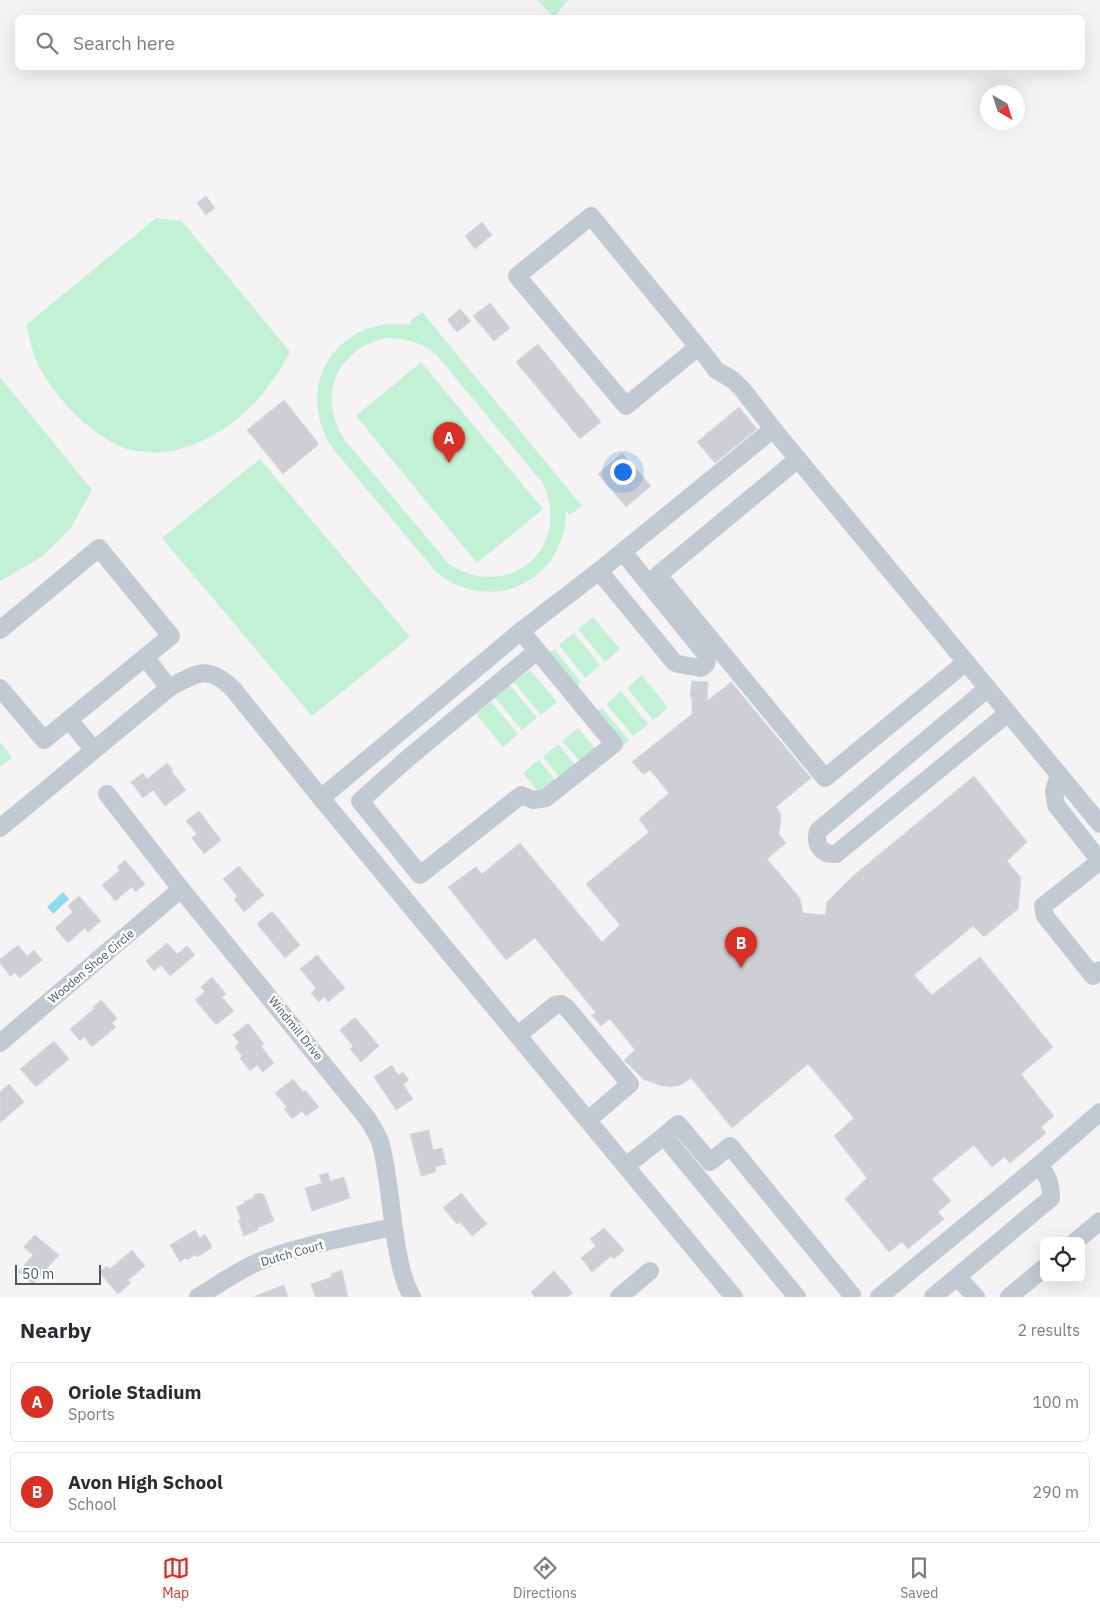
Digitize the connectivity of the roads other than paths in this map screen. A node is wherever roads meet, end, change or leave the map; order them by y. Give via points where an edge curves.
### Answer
1 (698, 347) junction
2 (773, 429) junction
3 (798, 459) junction
4 (623, 552) junction
5 (599, 571) junction
6 (0, 630) edge
7 (521, 631) junction
8 (537, 651) junction
9 (145, 657) junction
10 (966, 662) junction
11 (0, 688) edge
12 (169, 688) junction
13 (988, 688) junction
14 (1008, 713) junction
15 (418, 718) junction
16 (69, 720) junction
17 (433, 737) junction
18 (94, 750) junction
19 (1058, 774) junction
20 (107, 794) dead end
21 (321, 798) junction
22 (1100, 824) edge
23 (0, 828) edge
24 (1100, 861) edge
25 (420, 875) junction
26 (181, 889) junction
27 (399, 892) junction
28 (1098, 977) edge
29 (518, 1035) junction
30 (0, 1043) edge
31 (1100, 1112) edge
32 (588, 1120) junction
33 (664, 1136) junction
34 (1039, 1165) junction
35 (626, 1166) junction
36 (1100, 1221) edge
37 (393, 1226) junction
38 (1081, 1237) edge
39 (650, 1271) dead end
40 (1040, 1271) edge
41 (958, 1277) junction
42 (198, 1297) edge
43 (412, 1297) edge
44 (619, 1297) edge
45 (734, 1297) edge
46 (797, 1297) edge
47 (850, 1297) edge
48 (879, 1297) edge
49 (933, 1297) edge
50 (976, 1297) edge
51 (1009, 1297) edge

1 - 1 street via 591,216 517,276 626,406
1 - 2 street via 716,370 743,390
2 - 3 street
2 - 4 street
3 - 10 street
3 - 10 street via 658,575 809,759 825,778
4 - 5 street
4 - 5 street via 708,657 701,668 674,662
5 - 7 street
6 - 9 street via 99,548 171,636
7 - 8 street
7 - 15 street
8 - 17 street
8 - 25 street via 614,744 546,798 533,800 521,795
9 - 12 street
9 - 16 street
10 - 13 street
11 - 16 street via 44,740
12 - 18 street
12 - 21 street via 201,673 222,678
13 - 14 street
13 - 14 street via 818,831 816,837 822,850 828,855 836,854
14 - 19 street
15 - 17 street
15 - 21 street
16 - 18 street
17 - 25 street via 360,801
18 - 23 street
19 - 22 street
19 - 24 street via 1054,791 1056,805
20 - 26 street, Windmill Drive
21 - 27 street
24 - 28 street via 1043,906 1045,916
25 - 27 street
26 - 30 street, Wooden Shoe Circle
26 - 37 street, Windmill Drive via 377,1133
27 - 29 street
29 - 32 street
29 - 32 street via 561,1004 630,1084
31 - 34 street
32 - 35 street
33 - 35 street
33 - 46 street
33 - 47 street via 678,1124 710,1162 730,1146 852,1295
34 - 41 street via 1048,1176 1051,1198
34 - 48 street
35 - 45 street
36 - 38 street
37 - 42 street, Dutch Court via 258,1262
37 - 43 street, Windmill Drive via 402,1273
39 - 44 street
40 - 51 street
41 - 49 street
41 - 50 street

